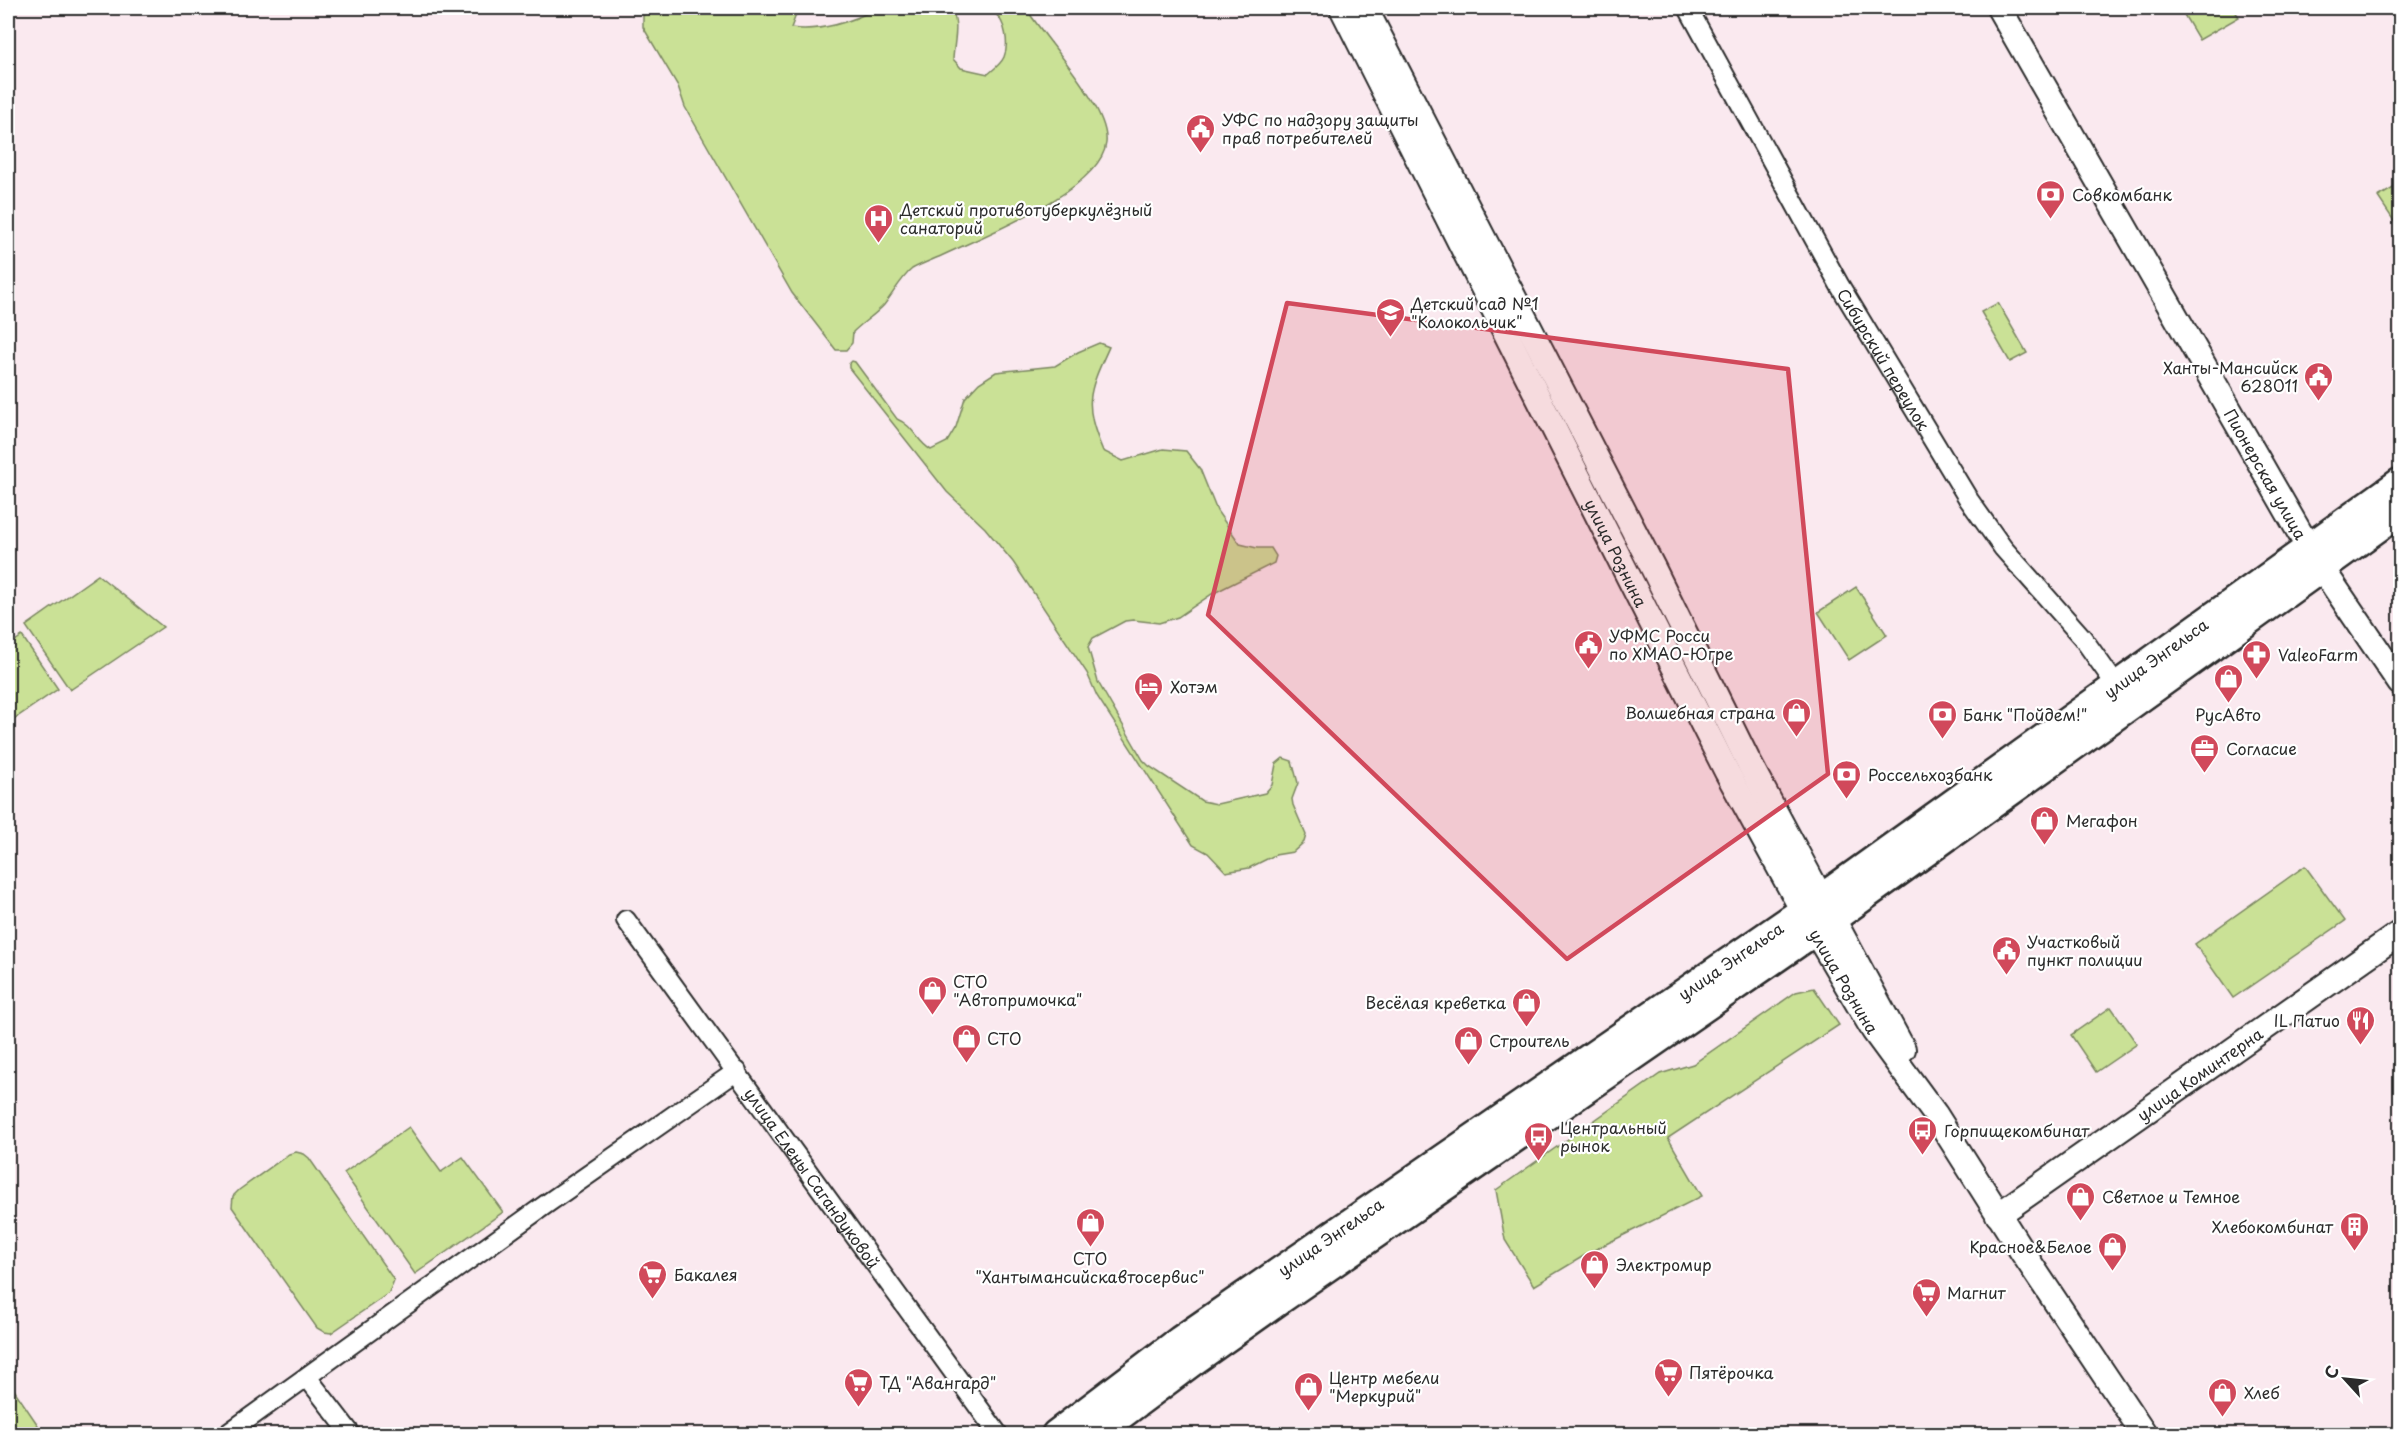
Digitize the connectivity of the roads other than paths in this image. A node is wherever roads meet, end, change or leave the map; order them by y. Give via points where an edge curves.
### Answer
1 (1342, 8) edge
2 (1365, 8) edge
3 (1688, 8) edge
4 (1999, 8) edge
5 (2400, 482) edge
6 (2400, 512) edge
7 (2315, 557) junction
8 (1642, 574) junction
9 (2400, 683) edge
10 (2116, 685) junction
11 (1818, 915) junction
12 (626, 920) dead end
13 (2400, 933) edge
14 (737, 1071) junction
15 (1998, 1215) junction
16 (1187, 1351) junction
17 (307, 1377) junction
18 (227, 1434) edge
19 (351, 1434) edge
20 (998, 1434) edge
21 (1056, 1434) edge
22 (1096, 1434) edge
23 (2145, 1434) edge

1 - 8 main road, улица Рознина
2 - 8 main road, улица Рознина
3 - 10 street, Сибирский переулок via 1840,286 1969,500 2014,561 2082,637
4 - 7 main road, Пионерская улица
5 - 7 main road, улица Энгельса
6 - 7 main road, улица Энгельса
7 - 9 main road, Пионерская улица
7 - 10 main road, улица Энгельса
7 - 11 main road, улица Энгельса
8 - 11 main road, улица Рознина via 1727,772
10 - 11 main road, улица Энгельса
11 - 15 main road, улица Рознина via 1874,1031 1935,1114
11 - 16 main road, улица Энгельса
12 - 14 street, улица Елены Сагандуковой
13 - 15 main road, улица Коминтерна
14 - 17 street
14 - 20 street, улица Елены Сагандуковой
15 - 23 main road, улица Рознина
16 - 21 main road, улица Энгельса
16 - 22 main road, улица Энгельса
17 - 18 street
17 - 19 street

